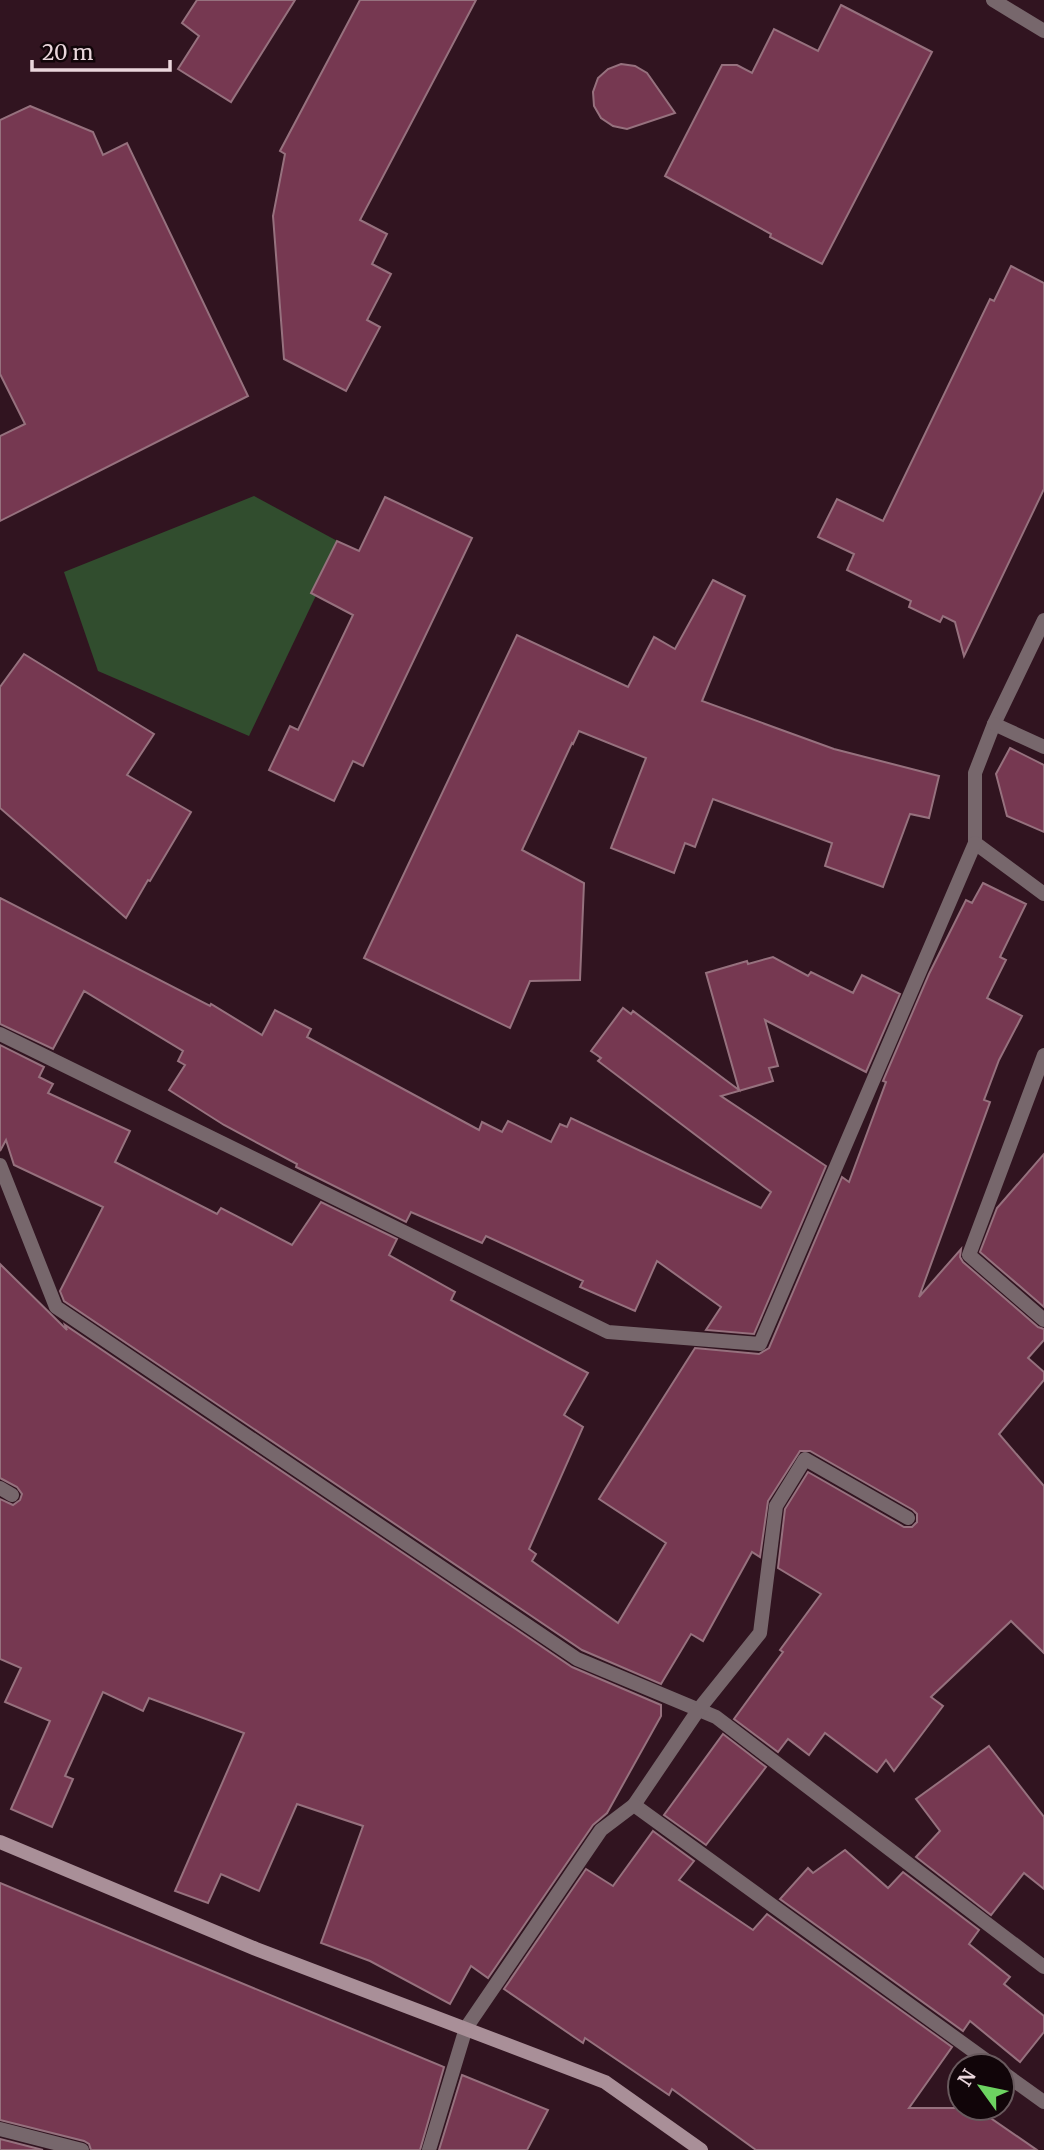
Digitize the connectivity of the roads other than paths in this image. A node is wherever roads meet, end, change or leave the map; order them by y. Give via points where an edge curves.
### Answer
1 (993, 0) edge
2 (1044, 32) edge
3 (1044, 620) edge
4 (994, 724) junction
5 (1044, 747) edge
6 (975, 843) junction
7 (1044, 894) edge
8 (0, 1034) edge
9 (1044, 1055) edge
10 (0, 1165) edge
11 (1044, 1320) edge
12 (908, 1518) dead end
13 (699, 1709) junction
14 (635, 1805) junction
15 (0, 1842) edge
16 (1044, 1967) edge
17 (466, 2028) junction
18 (975, 2052) edge
19 (1016, 2082) edge
20 (1044, 2102) edge
21 (0, 2129) edge
22 (82, 2150) edge
23 (429, 2150) edge
24 (701, 2150) edge

1 - 2 street
3 - 4 street
4 - 5 street
4 - 6 street via 975,773
6 - 7 street
6 - 8 street via 760,1344 608,1332
9 - 11 street via 969,1255
10 - 13 street via 57,1307 577,1659
12 - 13 street via 805,1459 776,1506 760,1633
13 - 14 street
13 - 16 street via 716,1717
14 - 17 street via 601,1830
14 - 18 street
15 - 17 street via 256,1950
17 - 23 street
17 - 24 street via 605,2081
19 - 20 street
21 - 22 street

